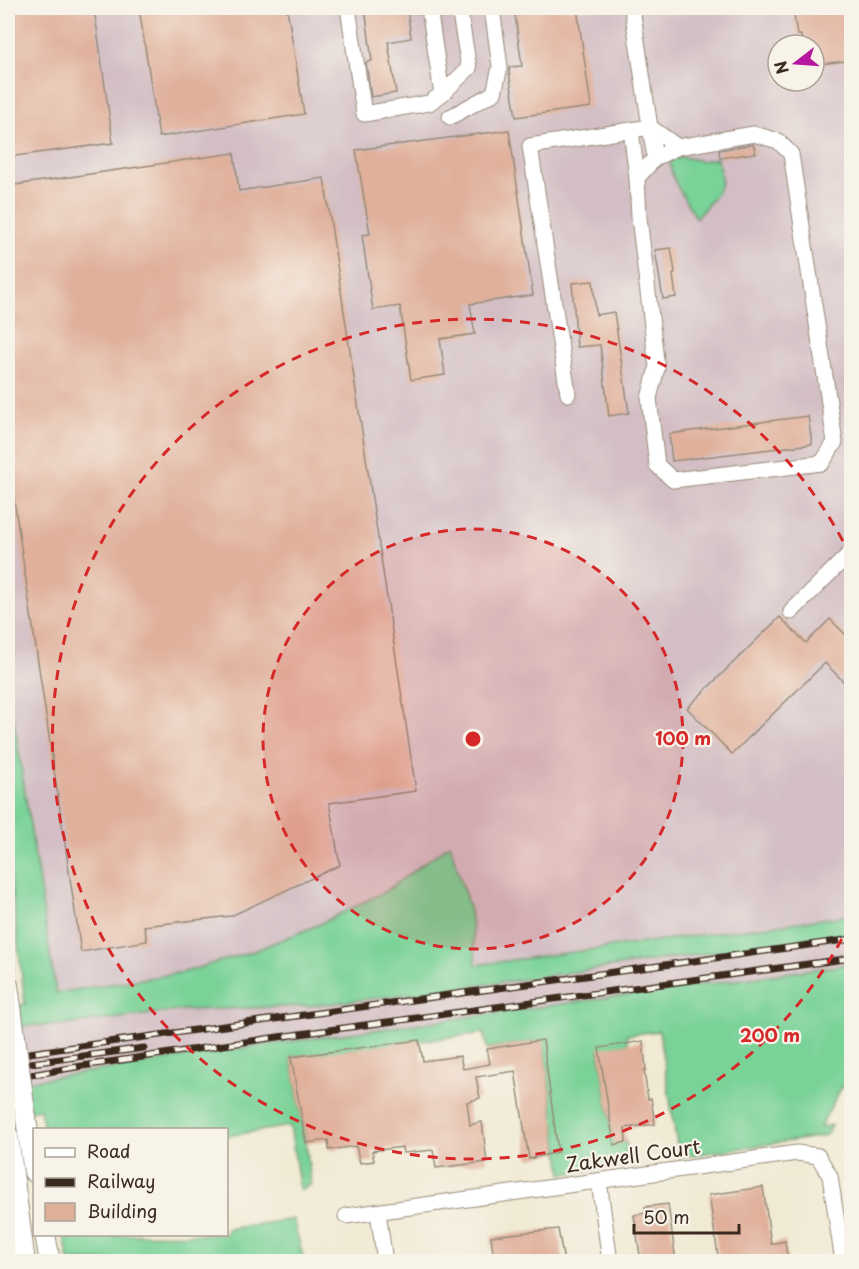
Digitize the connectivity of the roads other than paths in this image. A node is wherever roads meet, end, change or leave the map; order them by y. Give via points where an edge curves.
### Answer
1 (348, 8) edge
2 (429, 8) edge
3 (459, 8) edge
4 (492, 8) edge
5 (632, 8) edge
6 (442, 94) junction
7 (450, 117) dead end
8 (650, 127) junction
9 (632, 130) junction
10 (678, 147) junction
11 (655, 158) junction
12 (637, 178) junction
13 (568, 394) dead end
14 (852, 551) edge
15 (791, 612) dead end
16 (12, 978) edge
17 (8, 1136) edge
18 (33, 1165) edge
19 (599, 1181) junction
20 (378, 1212) junction
21 (346, 1216) dead end
22 (45, 1236) edge
23 (25, 1262) edge
24 (50, 1262) edge
25 (385, 1262) edge
26 (610, 1262) edge
27 (843, 1262) edge

1 - 6 street via 364,114 429,103
2 - 6 street
3 - 6 street via 469,68
4 - 7 street via 500,67 494,93
5 - 8 street
8 - 9 street
8 - 10 street
8 - 11 street
9 - 12 street
9 - 13 street via 530,146
10 - 11 street
10 - 12 street via 754,134 778,141 791,154 835,441 822,463 674,480 657,465 649,398 657,368
11 - 12 street
14 - 15 street
16 - 18 main road, bridge via 10,1007
17 - 23 main road
19 - 20 street, Zakwell Court
19 - 26 street
19 - 27 street, Zakwell Court via 797,1153 818,1156 830,1176
20 - 21 street, Zakwell Court
20 - 25 street
22 - 24 main road

